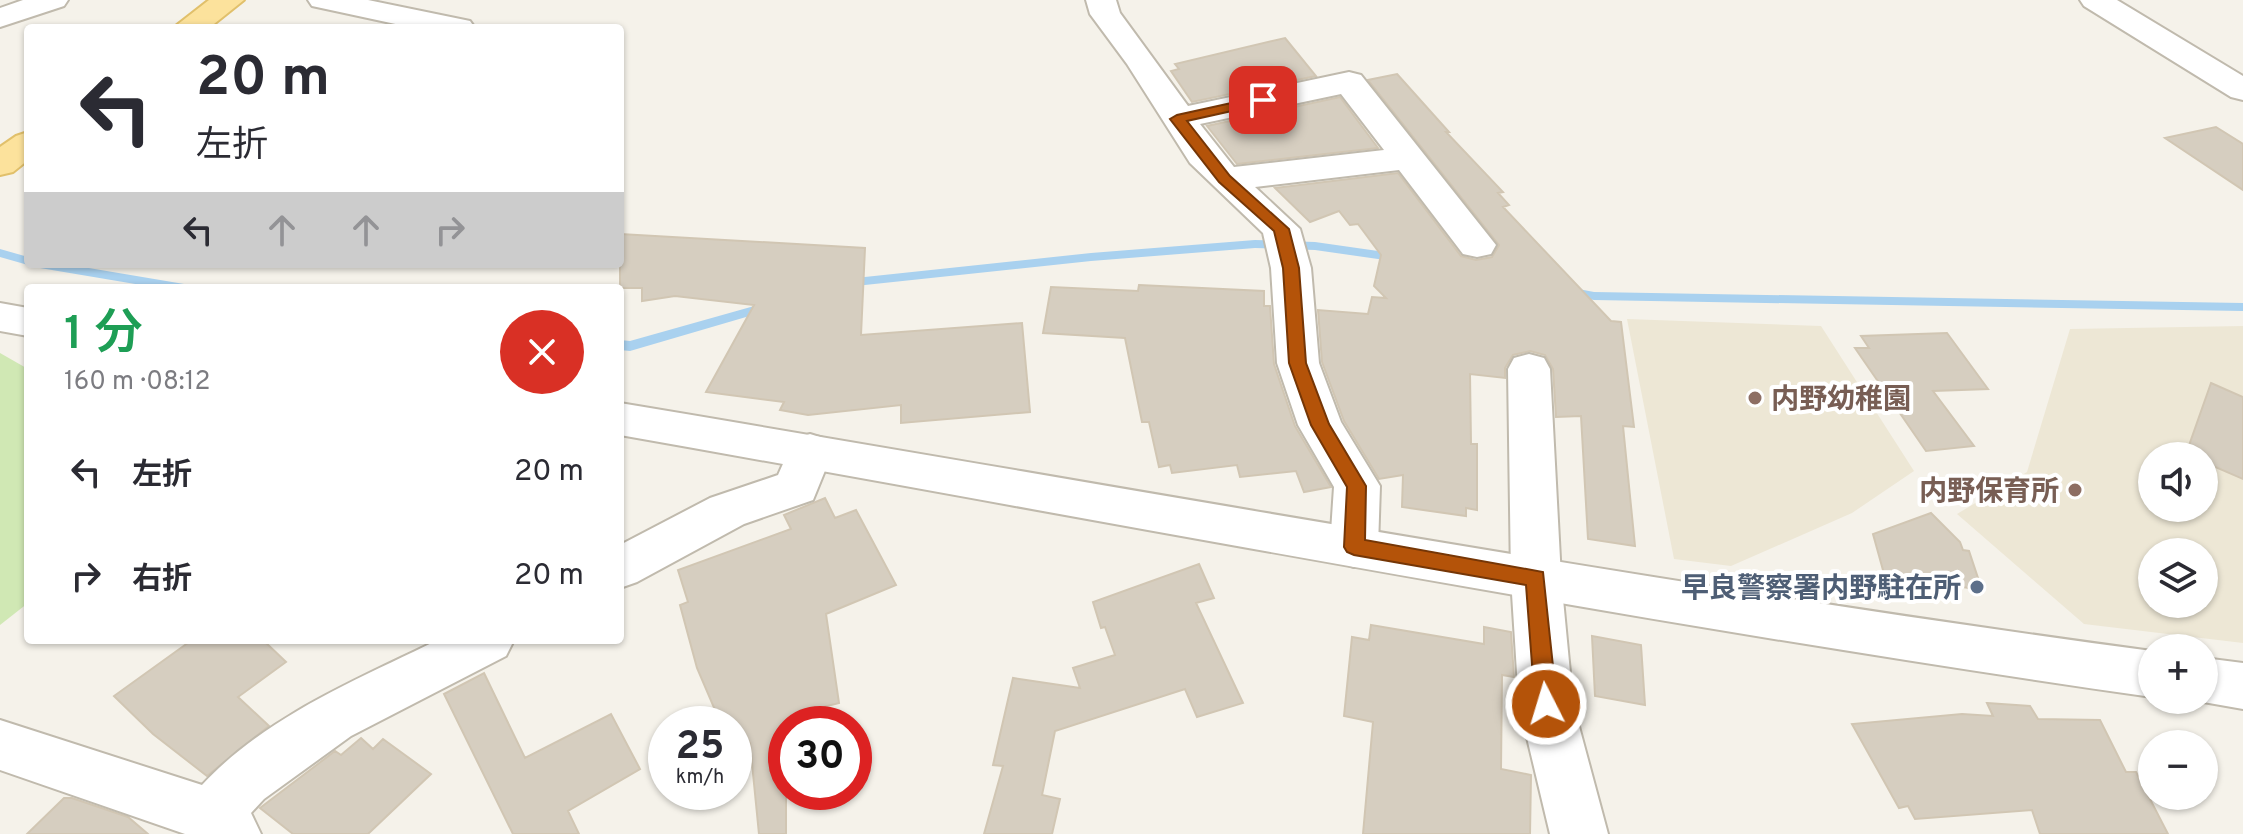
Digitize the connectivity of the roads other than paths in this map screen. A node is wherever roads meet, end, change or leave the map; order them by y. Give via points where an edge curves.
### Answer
1 (53, 0) edge
2 (229, 0) edge
3 (323, 0) edge
4 (1101, 0) edge
5 (2095, 0) edge
6 (0, 18) edge
7 (195, 24) edge
8 (440, 24) edge
9 (2243, 90) edge
10 (1177, 119) junction
11 (24, 146) edge
12 (1407, 158) junction
13 (0, 164) edge
14 (1225, 179) junction
15 (1477, 245) dead end
16 (0, 317) edge
17 (24, 321) edge
18 (1529, 369) dead end
19 (624, 420) edge
20 (810, 451) junction
21 (1354, 547) junction
22 (624, 566) edge
23 (1536, 578) junction
24 (480, 644) edge
25 (2138, 672) edge
26 (2218, 683) edge
27 (2243, 686) edge
28 (0, 745) edge
29 (222, 825) edge
30 (1579, 834) edge

1 - 6 street
2 - 7 main road
3 - 8 street
4 - 10 street via 1105,14
5 - 9 street
10 - 12 street via 1349,82
10 - 14 street
11 - 13 main road
12 - 14 street
12 - 15 street
14 - 21 street via 1286,248 1298,363 1320,425 1357,486
16 - 17 street
18 - 23 street
19 - 20 street
20 - 21 street
20 - 22 street via 797,487 727,511
21 - 23 street
23 - 25 street
23 - 30 street via 1546,704
24 - 29 street via 332,719 244,780
26 - 27 street
28 - 29 street

